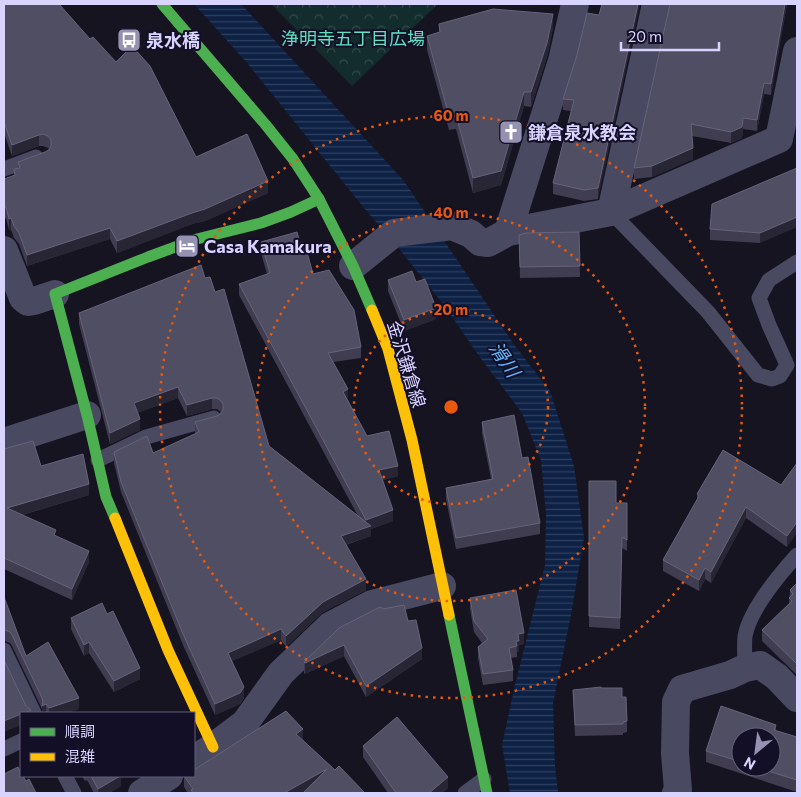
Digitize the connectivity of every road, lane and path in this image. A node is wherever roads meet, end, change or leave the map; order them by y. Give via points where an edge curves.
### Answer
1 (162, 4) edge
2 (575, 4) edge
3 (656, 4) edge
4 (797, 51) edge
5 (42, 155) edge
6 (4, 169) edge
7 (319, 199) junction
8 (611, 212) junction
9 (508, 232) junction
10 (4, 250) edge
11 (797, 262) edge
12 (353, 266) junction
13 (55, 294) junction
14 (87, 414) junction
15 (214, 418) edge
16 (4, 442) edge
17 (98, 460) junction
18 (797, 555) edge
19 (442, 586) junction
20 (4, 650) edge
21 (745, 668) junction
22 (797, 698) edge
23 (34, 712) edge
24 (190, 712) edge
25 (195, 727) edge
26 (20, 741) edge
27 (4, 749) edge
28 (204, 753) edge
29 (66, 777) edge
30 (167, 777) edge
31 (485, 786) edge
32 (74, 793) edge
33 (142, 793) edge
34 (465, 793) edge
35 (676, 793) edge

1 - 7 main road, 金沢鎌倉線 via 288,152
2 - 9 street via 562,61
3 - 8 street
4 - 8 street via 780,139
5 - 6 lane
7 - 12 main road, 金沢鎌倉線
7 - 13 main road via 261,223 197,239 148,256
8 - 9 street
8 - 11 lane via 708,312 758,375 772,379 780,376 787,365 759,298 769,280
9 - 12 street via 488,243 480,242 452,226 394,233
10 - 13 street via 23,298 28,302
12 - 19 main road, 金沢鎌倉線 via 388,349 412,440
13 - 14 main road
14 - 16 street
14 - 17 main road
15 - 17 lane via 146,437
17 - 24 main road via 106,497
18 - 21 lane via 781,572 751,618 745,637
19 - 28 street via 372,604 330,626 281,673 244,723
19 - 31 main road, 金沢鎌倉線
20 - 23 lane
21 - 22 street via 760,665
21 - 35 street via 682,689 676,702
25 - 28 main road
26 - 27 lane
29 - 32 lane
30 - 33 street
31 - 34 lane

